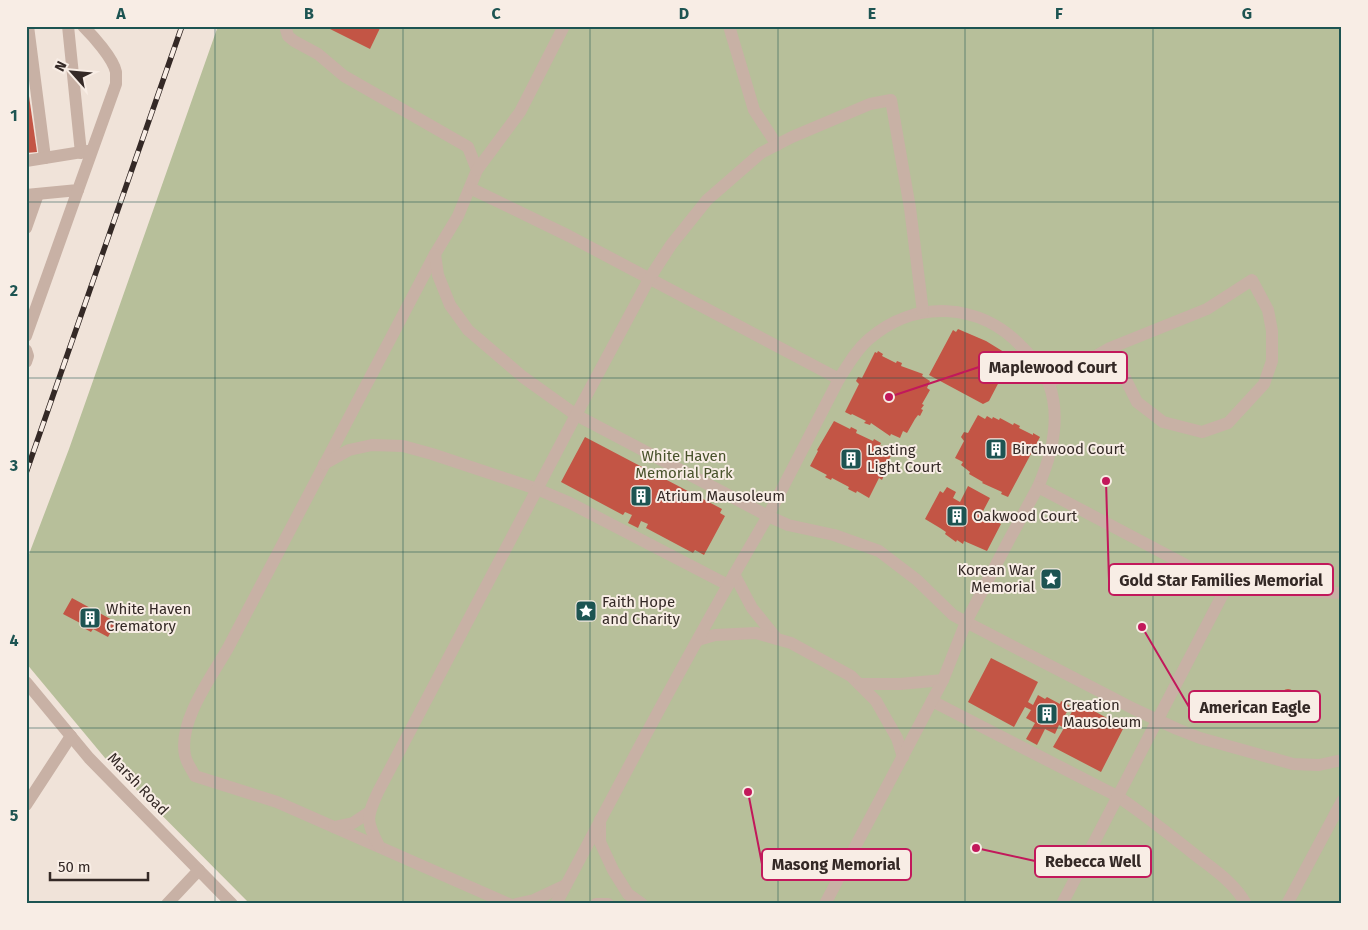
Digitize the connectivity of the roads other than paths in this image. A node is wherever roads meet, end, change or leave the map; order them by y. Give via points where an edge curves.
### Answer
1 (28, 26) edge
2 (68, 26) edge
3 (83, 26) edge
4 (286, 26) edge
5 (564, 26) edge
6 (729, 26) edge
7 (777, 145) junction
8 (87, 152) junction
9 (46, 158) junction
10 (26, 161) edge
11 (477, 170) junction
12 (470, 188) junction
13 (78, 190) junction
14 (32, 195) edge
15 (26, 228) edge
16 (435, 254) junction
17 (649, 279) junction
18 (922, 312) junction
19 (26, 336) edge
20 (1110, 348) junction
21 (26, 350) edge
22 (26, 362) edge
23 (839, 379) junction
24 (1049, 383) junction
25 (576, 415) junction
26 (324, 464) junction
27 (1038, 487) junction
28 (538, 489) junction
29 (768, 516) junction
30 (731, 579) junction
31 (1227, 586) junction
32 (1342, 593) edge
33 (966, 622) junction
34 (777, 639) junction
35 (698, 640) junction
36 (943, 680) junction
37 (26, 682) edge
38 (859, 684) junction
39 (932, 701) junction
40 (1157, 720) junction
41 (70, 736) junction
42 (903, 757) junction
43 (1342, 760) edge
44 (1117, 796) junction
45 (1342, 801) edge
46 (26, 805) edge
47 (368, 813) junction
48 (600, 819) junction
49 (334, 827) junction
50 (379, 846) junction
51 (199, 870) junction
52 (566, 885) junction
53 (167, 904) edge
54 (232, 904) edge
55 (510, 904) edge
56 (516, 904) edge
57 (556, 904) edge
58 (596, 904) edge
59 (608, 904) edge
60 (642, 904) edge
61 (825, 904) edge
62 (1062, 904) edge
63 (1246, 904) edge
64 (1287, 904) edge

1 - 9 street
2 - 8 street
3 - 8 street via 116,70 116,84
4 - 11 street via 288,36 318,54 344,76 468,147
5 - 11 street via 520,112
6 - 7 street via 754,110
7 - 17 street via 761,153 707,200
7 - 18 street via 870,104 891,100 910,208
8 - 9 street
8 - 13 street
9 - 10 street
11 - 12 street
12 - 16 street via 458,216
12 - 17 street
13 - 14 street
13 - 19 street
14 - 15 street
16 - 25 street via 438,275 450,305 468,330 516,372
16 - 26 street
17 - 23 street
17 - 25 street
18 - 23 street via 906,316 869,340
18 - 24 street via 962,312 994,324 1012,336
20 - 20 street via 1137,402 1163,422 1202,432 1228,423 1264,384 1272,362 1272,331 1268,310 1252,280 1207,309
20 - 24 street
21 - 22 street
23 - 29 street
24 - 27 street via 1055,410 1053,445
25 - 28 street
25 - 29 street
26 - 28 street via 349,450 372,445 403,446
26 - 49 street via 184,730 185,756 195,776 277,802
27 - 31 street
27 - 33 street
28 - 30 street
28 - 47 street
29 - 30 street
29 - 33 street via 879,552 917,580 953,615
30 - 34 street
30 - 35 street
31 - 32 street
31 - 40 street
33 - 36 street
33 - 40 street
34 - 35 street via 756,633 714,635
34 - 38 street via 818,657 852,676
35 - 48 street
36 - 38 street
36 - 39 street
37 - 41 street, Marsh Road
38 - 42 street via 876,701 897,738
39 - 42 street
39 - 44 street
40 - 43 street via 1200,738 1293,764 1319,765
40 - 44 street
41 - 46 street
41 - 51 street, Marsh Road
42 - 61 street
44 - 62 street
44 - 63 street via 1145,814 1226,879
45 - 64 street
47 - 49 street via 353,823
47 - 50 street via 370,830
48 - 52 street
48 - 60 street via 600,842 612,870 628,894
49 - 50 street
50 - 55 street
51 - 53 street
51 - 54 street, Marsh Road
52 - 56 street via 534,900
52 - 57 street
58 - 59 street

